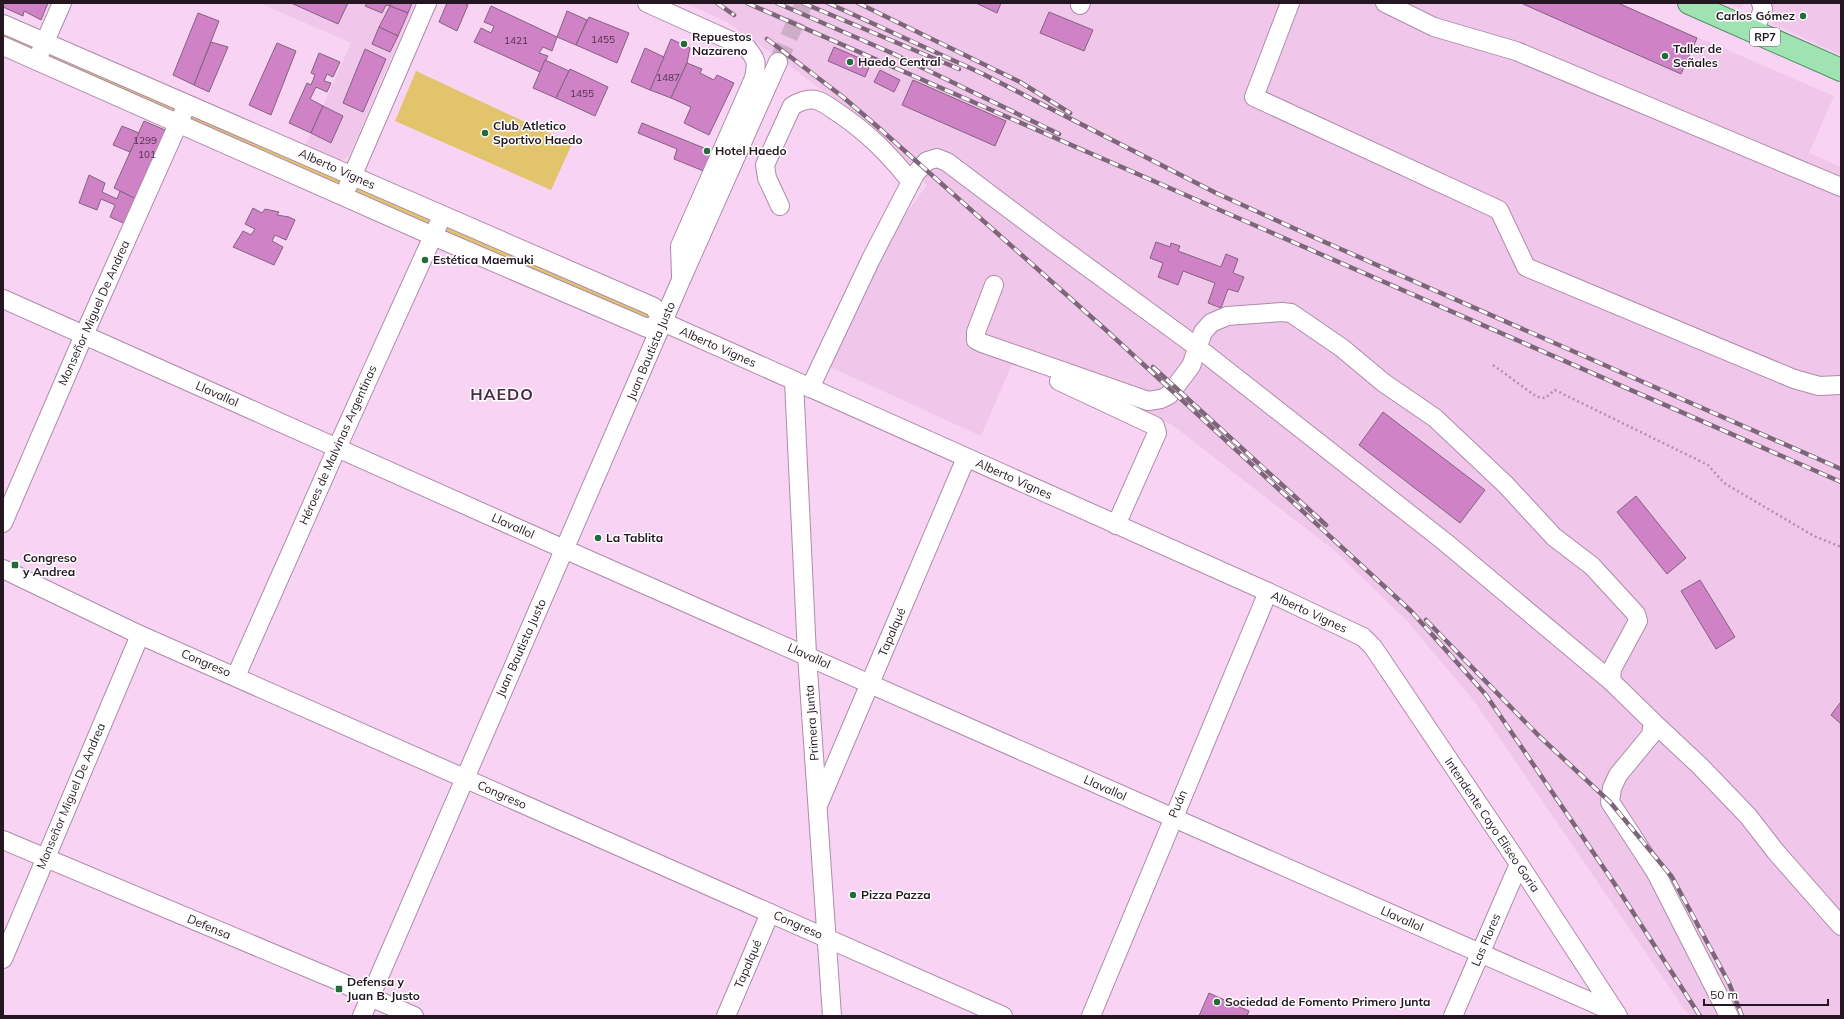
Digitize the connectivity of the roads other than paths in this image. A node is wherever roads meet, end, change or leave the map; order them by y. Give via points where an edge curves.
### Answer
1 (62, 3) edge
2 (427, 3) edge
3 (647, 3) edge
4 (1290, 3) edge
5 (1385, 3) edge
6 (1689, 3) edge
7 (1761, 3) edge
8 (3, 24) edge
9 (1754, 32) junction
10 (45, 42) junction
11 (3, 46) edge
12 (36, 61) junction
13 (778, 62) tunnel mouth
14 (1841, 70) edge
15 (188, 103) junction
16 (179, 125) junction
17 (352, 176) junction
18 (911, 182) junction
19 (1841, 187) edge
20 (344, 196) junction
21 (780, 206) dead end
22 (442, 215) junction
23 (433, 236) junction
24 (681, 280) junction
25 (994, 284) dead end
26 (3, 299) edge
27 (663, 322) junction
28 (84, 335) junction
29 (1197, 347) junction
30 (1059, 381) dead end
31 (802, 384) junction
32 (1841, 385) edge
33 (337, 448) junction
34 (966, 458) junction
35 (3, 523) edge
36 (1116, 525) junction
37 (564, 549) junction
38 (3, 569) edge
39 (1268, 592) junction
40 (140, 634) junction
41 (1364, 637) joint
42 (807, 655) junction
43 (236, 676) junction
44 (1611, 681) junction
45 (871, 684) junction
46 (1653, 722) junction
47 (464, 778) junction
48 (818, 806) junction
49 (1172, 818) junction
50 (3, 840) edge
51 (45, 858) junction
52 (1519, 864) junction
53 (770, 913) junction
54 (1841, 926) edge
55 (827, 938) junction
56 (1480, 953) junction
57 (3, 958) edge
58 (370, 997) junction
59 (1617, 1015) edge
60 (362, 1016) edge
61 (414, 1016) edge
62 (726, 1016) edge
63 (832, 1016) edge
64 (1003, 1016) edge
65 (1091, 1016) edge
66 (1453, 1016) edge
67 (1729, 1016) edge

1 - 10 street
2 - 17 street
3 - 24 street, Juan Bautista Justo via 747,48 757,64 754,78 680,246
4 - 32 street via 1254,97 1500,210 1526,267 1794,379 1819,386
5 - 19 street via 1434,27 1516,51
6 - 9 main road, RP7
7 - 9 street via 1763,9
8 - 10 street, Alberto Vignes
9 - 14 main road, RP7
10 - 12 street
10 - 15 street, Alberto Vignes
11 - 12 street, Alberto Vignes
12 - 16 street, Alberto Vignes
13 - 24 street, Juan Bautista Justo
15 - 16 street, Monseñor Miguel De Andrea
15 - 17 street, Alberto Vignes
16 - 20 street, Alberto Vignes
16 - 28 street, Monseñor Miguel De Andrea
17 - 20 street
17 - 22 street, Alberto Vignes
18 - 21 street via 860,127 816,100 806,100 792,106 765,165 767,178
18 - 29 street via 927,161 937,158 947,162
18 - 31 street
20 - 23 street, Alberto Vignes
22 - 23 street, Héroes de Malvinas Argentinas
22 - 27 street, Alberto Vignes via 654,307
23 - 27 street, Alberto Vignes via 647,328
23 - 33 street, Héroes de Malvinas Argentinas
24 - 27 street, Juan Bautista Justo
25 - 29 street via 976,332 976,340 1148,401 1169,395 1191,366
26 - 28 street, Llavallol
27 - 31 street, Alberto Vignes
27 - 37 street, Juan Bautista Justo
28 - 33 street, Llavallol
28 - 35 street, Monseñor Miguel De Andrea
29 - 44 street via 1445,542
29 - 44 street via 1203,332 1211,323 1227,316 1291,313 1435,418 1506,485 1554,537 1592,566 1636,614 1638,621 1612,670
30 - 36 street via 1155,426 1157,433
31 - 34 street, Alberto Vignes
31 - 42 street, Primera Junta
33 - 37 street, Llavallol
33 - 43 street, Héroes de Malvinas Argentinas
34 - 36 street, Alberto Vignes
34 - 45 street, Tapalqué
36 - 39 street, Alberto Vignes
37 - 42 street, Llavallol
37 - 47 street, Juan Bautista Justo
38 - 40 street, Congreso
39 - 41 street, Alberto Vignes
39 - 49 street, Puán
40 - 43 street, Congreso
40 - 51 street, Monseñor Miguel De Andrea
41 - 52 street, Intendente Cayo Eliseo Goria
42 - 45 street, Llavallol
42 - 48 street, Primera Junta
43 - 47 street, Congreso
44 - 46 street
45 - 48 street, Tapalqué
45 - 49 street, Llavallol
46 - 54 street via 1748,816
46 - 67 street via 1651,735 1618,775 1612,788 1610,802 1655,871
47 - 53 street, Congreso
47 - 58 street, Juan Bautista Justo
48 - 55 street, Primera Junta
49 - 56 street, Llavallol
49 - 65 street, Puán
50 - 51 street, Defensa
51 - 57 street, Monseñor Miguel De Andrea
51 - 58 street, Defensa via 341,982
52 - 56 street, Las Flores
52 - 59 street, Intendente Cayo Eliseo Goria
53 - 55 street, Congreso
53 - 62 street, Tapalqué
55 - 63 street, Primera Junta
55 - 64 street, Congreso
56 - 59 street, Llavallol
56 - 66 street, Las Flores
58 - 60 street, Juan Bautista Justo
58 - 61 street, Defensa

